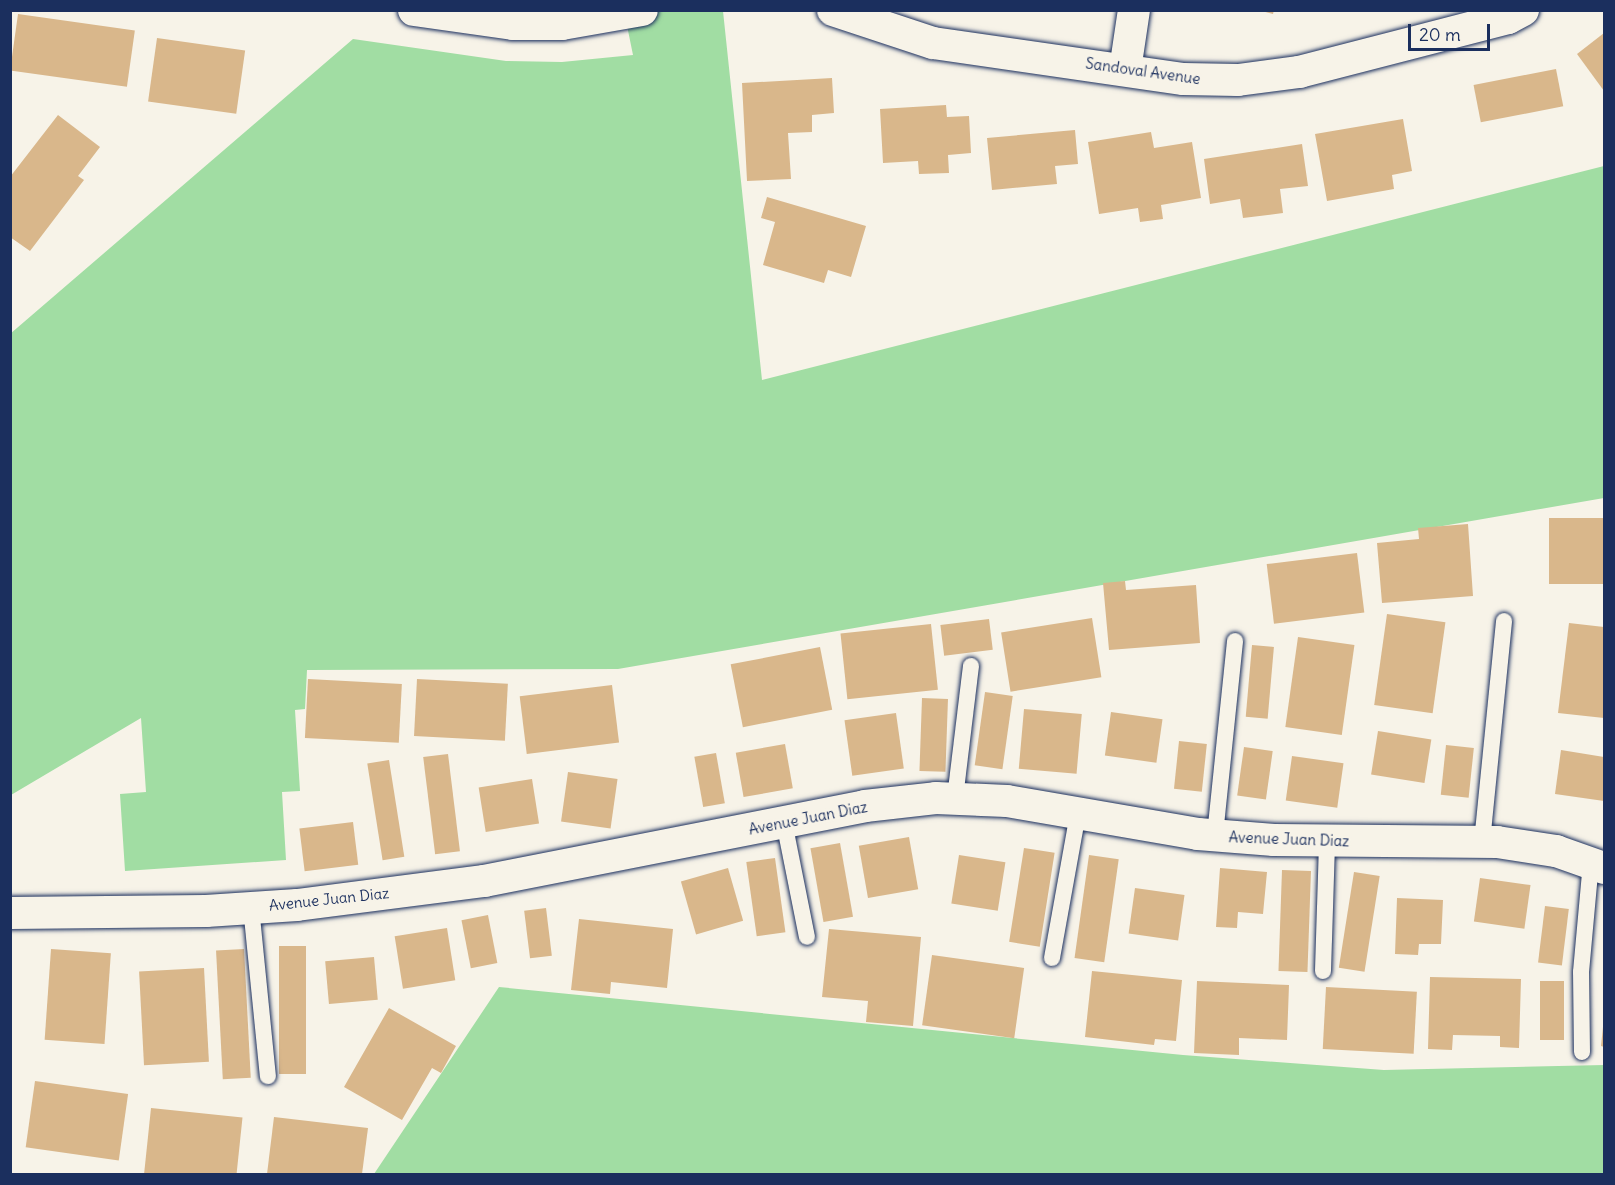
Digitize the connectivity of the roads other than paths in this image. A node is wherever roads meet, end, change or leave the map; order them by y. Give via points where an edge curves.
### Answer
1 (414, 10) edge
2 (642, 10) edge
3 (833, 10) edge
4 (1134, 10) edge
5 (1523, 10) edge
6 (1125, 70) junction
7 (1504, 621) dead end
8 (1235, 641) dead end
9 (970, 666) dead end
10 (955, 798) junction
11 (1078, 814) junction
12 (784, 822) junction
13 (1215, 835) junction
14 (1327, 841) junction
15 (1482, 842) junction
16 (1598, 865) edge
17 (252, 907) junction
18 (10, 913) edge
19 (807, 937) dead end
20 (1052, 958) dead end
21 (1323, 971) dead end
22 (1582, 1052) dead end
23 (268, 1076) dead end

1 - 2 street via 513,24 553,24
3 - 6 street, Sandoval Avenue via 933,44
4 - 6 street
5 - 6 street, Sandoval Avenue via 1508,18 1299,72 1238,80
7 - 15 lane
8 - 13 lane
9 - 10 lane
10 - 11 street, Avenue Juan Diaz via 1007,801
10 - 12 street, Avenue Juan Diaz via 865,806
11 - 13 street, Avenue Juan Diaz
11 - 20 lane
12 - 17 street, Avenue Juan Diaz via 484,881 297,905
12 - 19 lane
13 - 14 street, Avenue Juan Diaz
14 - 15 street, Avenue Juan Diaz
14 - 21 lane
15 - 16 street, Avenue Juan Diaz via 1556,851
16 - 22 lane via 1581,972
17 - 18 street, Avenue Juan Diaz
17 - 23 lane

